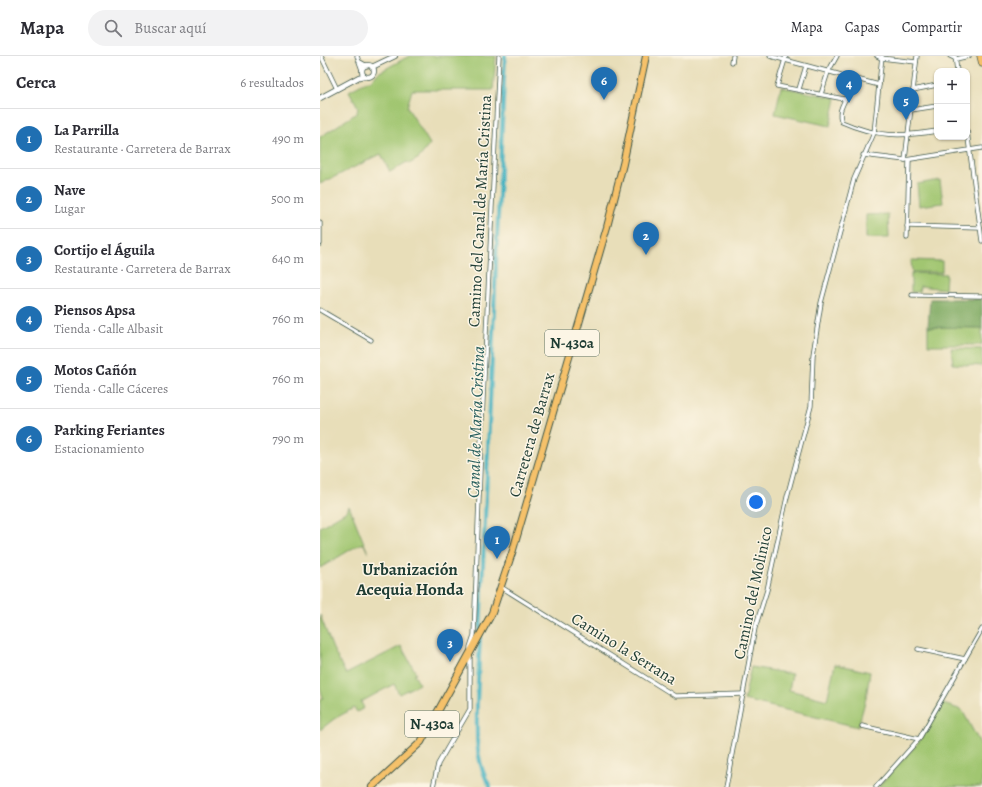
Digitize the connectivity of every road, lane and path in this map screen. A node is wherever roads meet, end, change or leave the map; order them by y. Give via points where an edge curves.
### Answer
1 (321, 56) edge
2 (357, 56) edge
3 (395, 56) edge
4 (499, 56) edge
5 (646, 56) edge
6 (733, 56) edge
7 (770, 56) edge
8 (837, 56) edge
9 (876, 56) edge
10 (917, 56) edge
11 (950, 56) edge
12 (969, 56) edge
13 (980, 56) edge
14 (882, 57) edge
15 (955, 57) edge
16 (785, 58) edge
17 (360, 62) junction
18 (732, 62) dead end
19 (916, 62) junction
20 (982, 64) edge
21 (806, 66) junction
22 (372, 68) junction
23 (957, 68) edge
24 (828, 72) junction
25 (363, 73) junction
26 (853, 78) junction
27 (879, 85) junction
28 (934, 86) edge
29 (337, 89) junction
30 (799, 89) junction
31 (913, 90) junction
32 (821, 94) junction
33 (320, 98) edge
34 (844, 99) junction
35 (934, 106) edge
36 (911, 110) junction
37 (874, 132) junction
38 (934, 132) edge
39 (908, 136) junction
40 (968, 140) edge
41 (982, 148) edge
42 (970, 150) junction
43 (864, 156) junction
44 (907, 160) junction
45 (320, 223) edge
46 (907, 226) junction
47 (980, 228) junction
48 (907, 238) dead end
49 (982, 241) edge
50 (320, 244) edge
51 (912, 295) dead end
52 (982, 296) edge
53 (320, 310) edge
54 (371, 340) dead end
55 (501, 587) junction
56 (982, 629) edge
57 (918, 649) dead end
58 (470, 654) junction
59 (965, 659) junction
60 (744, 694) junction
61 (862, 726) dead end
62 (919, 739) junction
63 (372, 787) edge
64 (433, 787) edge
65 (726, 787) edge
66 (876, 787) edge

1 - 29 street
2 - 17 street
3 - 22 street
4 - 58 street, Camino del Canal de María Cristina via 474,635
5 - 55 highway, Carretera de Barrax / N-430a via 607,227
6 - 18 street
7 - 16 street
8 - 24 street
9 - 14 street
10 - 19 street
11 - 15 street
12 - 15 street
13 - 20 main road
14 - 19 street
14 - 27 street, Camino del Molinico
15 - 23 street
16 - 21 street
16 - 30 street via 776,86
17 - 22 street
17 - 25 street
19 - 31 street
21 - 24 street
21 - 30 street
22 - 25 street
22 - 25 street via 370,77
24 - 26 street
24 - 32 street
25 - 29 street
26 - 27 street
26 - 34 street
27 - 37 street, Camino del Molinico
28 - 31 street
29 - 33 street
30 - 32 street
31 - 36 street
32 - 34 street
34 - 37 street via 840,118 842,122
35 - 36 street
36 - 39 street
37 - 39 street
37 - 43 street, Camino del Molinico
38 - 39 street
39 - 44 street
40 - 42 street
41 - 42 street
42 - 44 street
42 - 47 street
43 - 44 street
43 - 60 street, Camino del Molinico via 854,179 816,329 811,406 787,497 767,590 755,628
44 - 46 street
45 - 50 street
46 - 47 street
46 - 48 street
47 - 49 street
51 - 52 street
53 - 54 street
55 - 58 highway, Carretera de Barrax / N-430a via 492,613
55 - 60 street, Camino la Serrana via 675,696
56 - 59 street
57 - 59 street
58 - 63 highway, Carretera de Barrax / N-430a via 421,742
58 - 64 street, Camino del Canal de María Cristina via 470,708 438,764
59 - 62 street
60 - 65 street, Camino del Molinico
61 - 62 street
62 - 66 street

